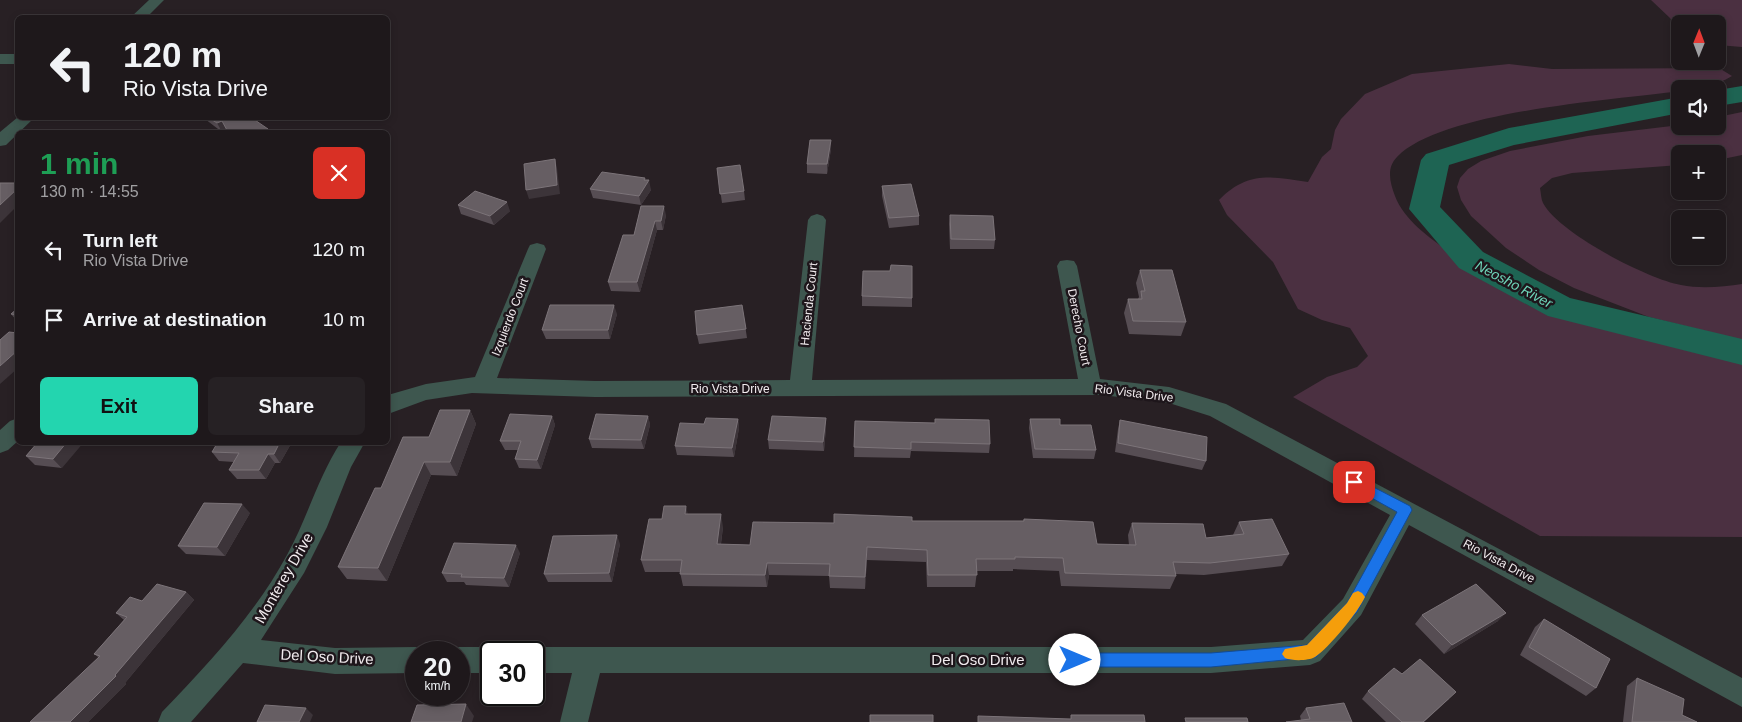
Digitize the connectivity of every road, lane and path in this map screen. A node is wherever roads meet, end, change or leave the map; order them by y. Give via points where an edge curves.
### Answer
1 (157, 0) edge
2 (141, 15) edge
3 (0, 59) edge
4 (15, 59) edge
5 (24, 120) edge
6 (0, 141) edge
7 (0, 145) edge
8 (15, 146) edge
9 (817, 220) dead end
10 (537, 248) dead end
11 (1067, 266) dead end
12 (483, 385) junction
13 (800, 388) junction
14 (1091, 388) junction
15 (390, 404) edge
16 (15, 430) edge
17 (0, 444) edge
18 (352, 445) edge
19 (1405, 510) junction
20 (237, 650) junction
21 (405, 660) edge
22 (545, 660) edge
23 (589, 660) junction
24 (1742, 693) edge
25 (172, 722) edge
26 (574, 722) edge

1 - 2 street
3 - 4 street
5 - 6 street
7 - 8 street
9 - 13 street, Hacienda Court
10 - 12 street, Izquierdo Court
11 - 14 street, Derecho Court
12 - 13 street, Rio Vista Drive via 595,389
12 - 15 street via 426,392
13 - 14 street, Rio Vista Drive
14 - 19 street, Rio Vista Drive via 1169,395 1218,410
16 - 17 street
18 - 20 street, Monterey Drive via 341,460 310,539 265,616
19 - 23 street, Del Oso Drive via 1352,608 1310,652 1211,660
19 - 24 street, Rio Vista Drive
20 - 21 street, Del Oso Drive via 335,661
20 - 25 street, Monterey Drive
22 - 23 street, Del Oso Drive
23 - 26 street

